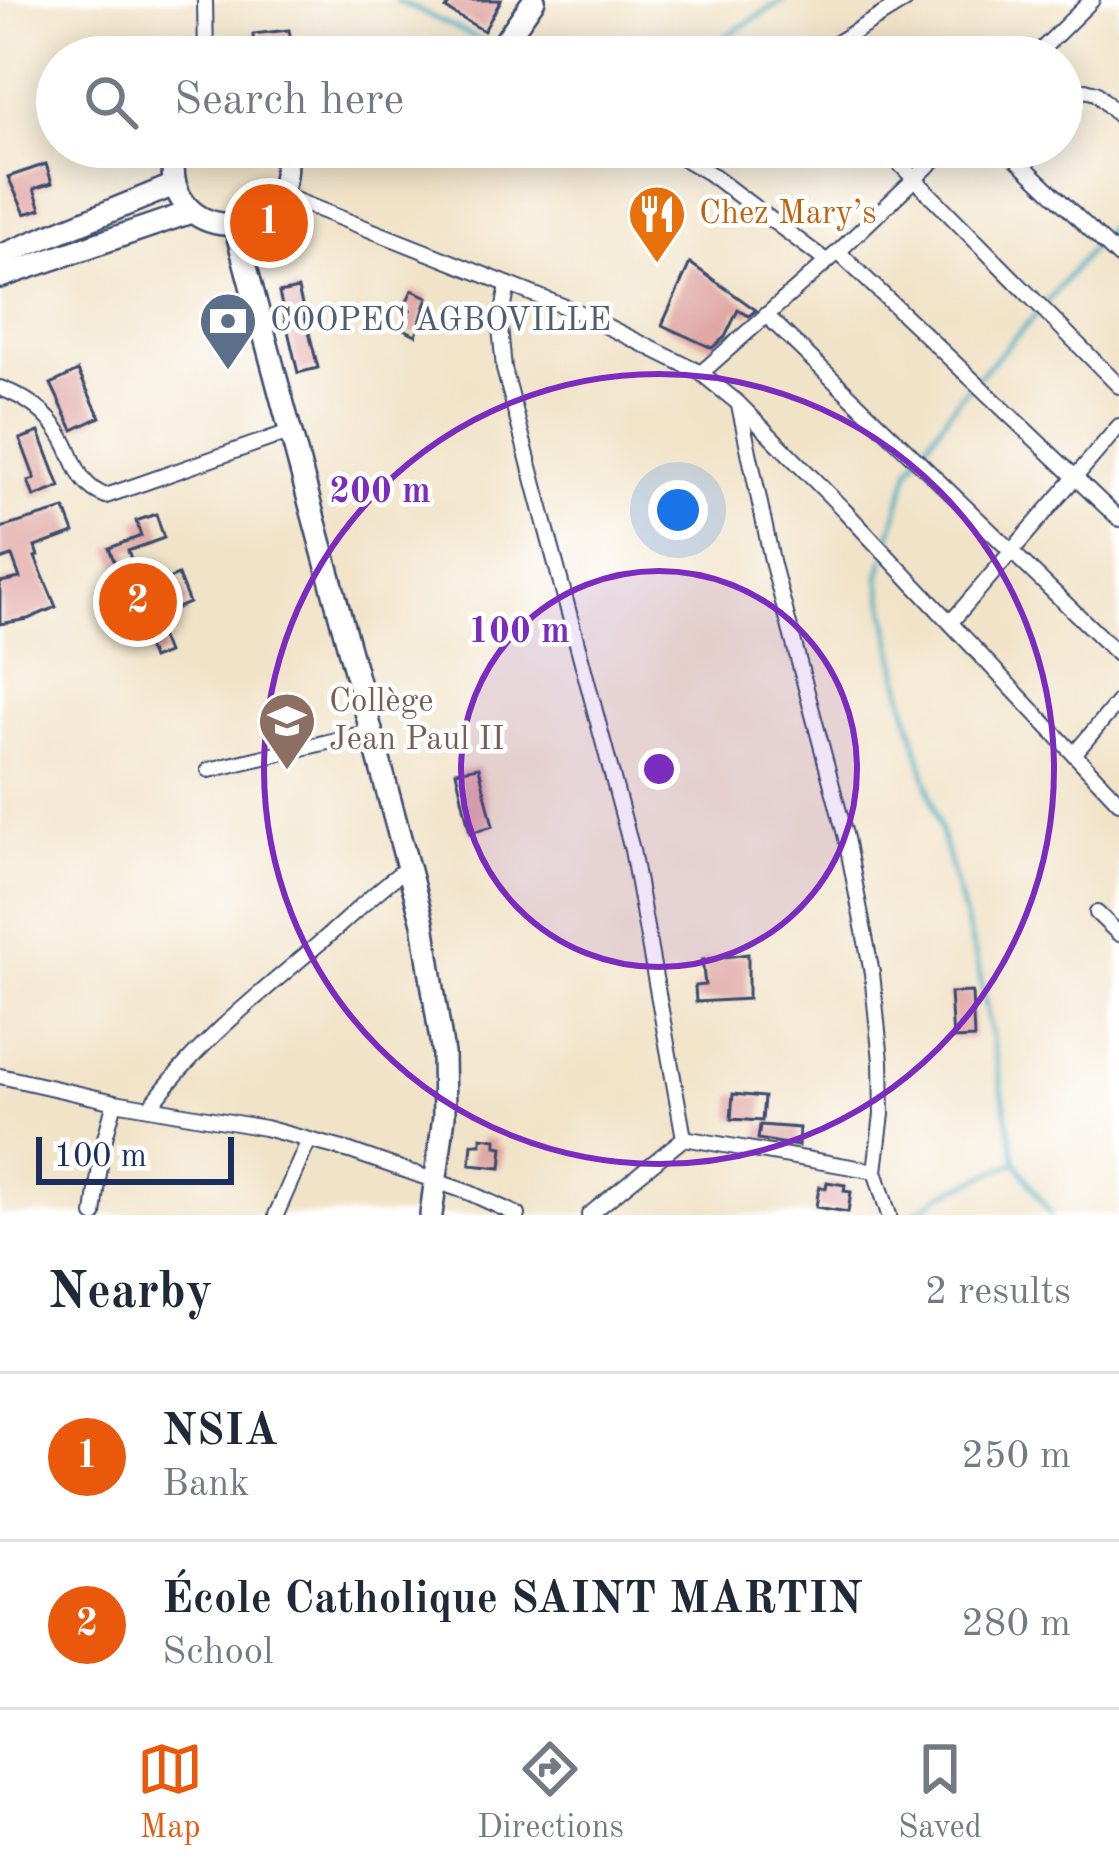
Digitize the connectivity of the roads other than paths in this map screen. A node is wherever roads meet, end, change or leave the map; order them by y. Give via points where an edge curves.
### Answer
1 (205, 0) edge
2 (533, 0) edge
3 (906, 0) edge
4 (1092, 0) edge
5 (206, 36) edge
6 (508, 36) edge
7 (848, 36) edge
8 (1055, 36) edge
9 (1083, 91) edge
10 (1119, 116) edge
11 (172, 168) edge
12 (288, 168) edge
13 (700, 168) edge
14 (902, 168) edge
15 (928, 168) edge
16 (1026, 168) edge
17 (914, 182) junction
18 (174, 185) junction
19 (282, 195) junction
20 (191, 212) junction
21 (235, 226) junction
22 (0, 256) edge
23 (832, 256) junction
24 (1119, 257) edge
25 (0, 277) edge
26 (508, 285) junction
27 (766, 315) junction
28 (701, 373) junction
29 (1119, 386) edge
30 (0, 388) edge
31 (738, 403) junction
32 (1119, 426) edge
33 (292, 430) junction
34 (1076, 476) junction
35 (1119, 519) edge
36 (1013, 549) junction
37 (951, 622) junction
38 (1119, 655) edge
39 (1119, 701) edge
40 (374, 731) junction
41 (1074, 754) junction
42 (209, 770) dead end
43 (1119, 802) edge
44 (407, 868) junction
45 (1097, 913) dead end
46 (1119, 934) edge
47 (0, 1076) edge
48 (115, 1102) junction
49 (150, 1107) junction
50 (684, 1138) junction
51 (309, 1140) junction
52 (874, 1172) junction
53 (438, 1182) junction
54 (94, 1215) edge
55 (276, 1215) edge
56 (430, 1215) edge
57 (518, 1215) edge
58 (590, 1215) edge
59 (889, 1215) edge

1 - 5 street
2 - 6 main road
3 - 7 street
4 - 8 street
9 - 10 street
11 - 18 main road
12 - 19 main road
13 - 23 street
14 - 17 street
15 - 17 street
16 - 24 street
17 - 23 street
17 - 29 street
18 - 20 main road
18 - 22 main road
19 - 21 main road via 262,216
19 - 26 street
20 - 21 main road
20 - 25 main road
21 - 33 main road
23 - 27 street
23 - 34 street
26 - 28 street
26 - 50 street via 504,368 632,850
27 - 28 street
27 - 36 street
28 - 31 street
30 - 33 street via 46,415 87,485 106,496
31 - 37 street
31 - 52 street via 872,973 882,1114
32 - 34 street
33 - 40 main road
34 - 35 street
34 - 36 street
36 - 37 street
36 - 38 street
37 - 41 street
39 - 41 street
40 - 42 street
40 - 44 main road
41 - 43 street
44 - 49 street via 213,1033
44 - 53 main road via 437,996 444,1116
45 - 46 street
47 - 48 street
48 - 49 street
48 - 54 street
49 - 51 street
50 - 52 street
50 - 58 street
51 - 53 street
51 - 55 street
52 - 59 street
53 - 56 main road
53 - 57 street

